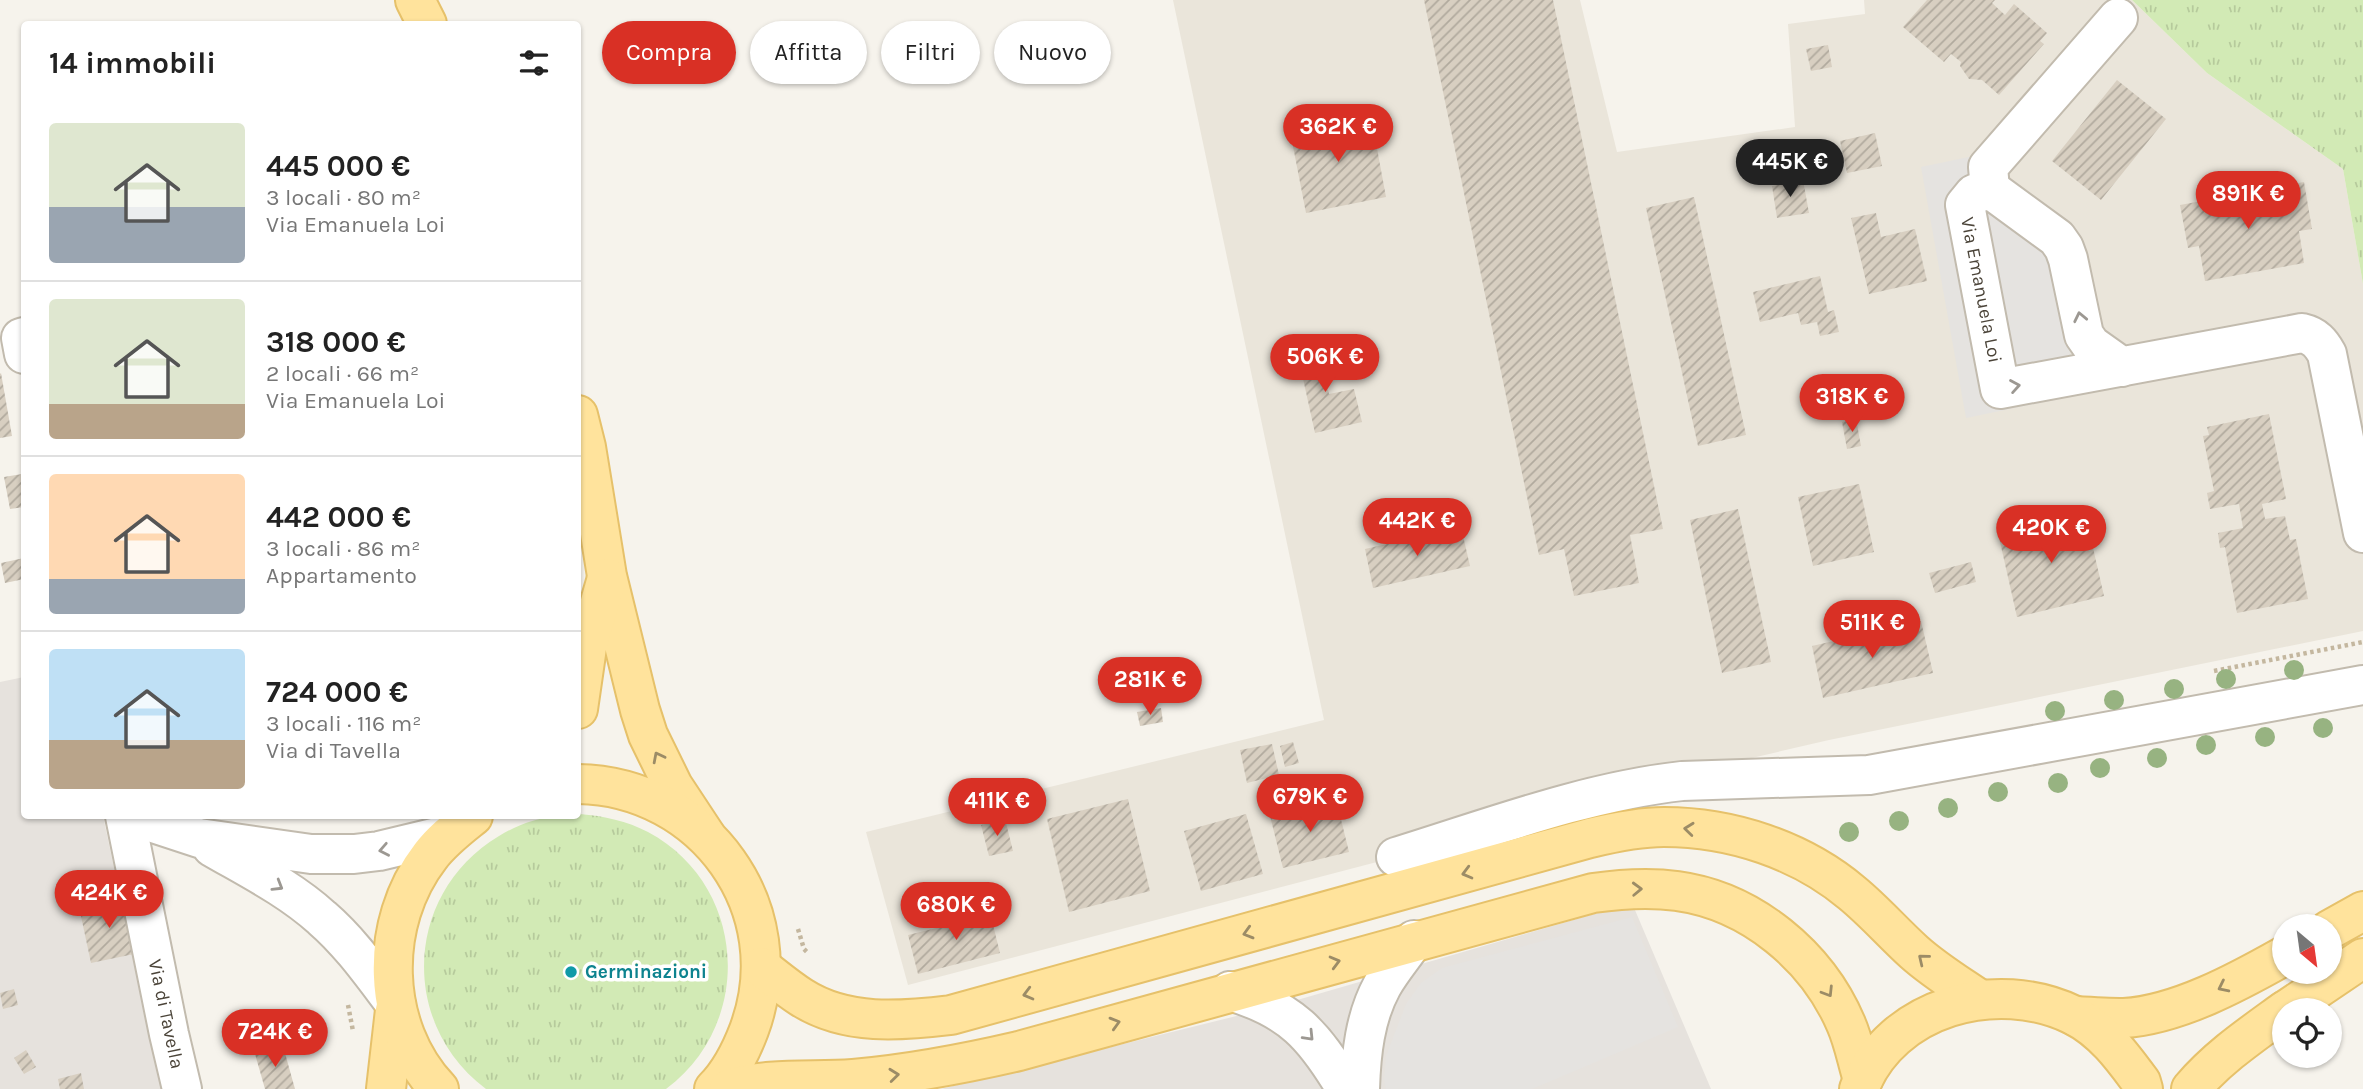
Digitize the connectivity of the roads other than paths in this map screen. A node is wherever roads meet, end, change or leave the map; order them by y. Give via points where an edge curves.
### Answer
1 (415, 0) edge
2 (2118, 18) dead end
3 (426, 21) edge
4 (1990, 189) junction
5 (2122, 367) junction
6 (581, 429) edge
7 (2363, 533) edge
8 (607, 576) junction
9 (2363, 685) edge
10 (581, 688) edge
11 (581, 784) edge
12 (126, 819) edge
13 (141, 819) edge
14 (462, 825) edge
15 (706, 836) junction
16 (199, 838) junction
17 (1396, 857) dead end
18 (2363, 911) edge
19 (2342, 923) edge
20 (1414, 940) junction
21 (2363, 958) edge
22 (2272, 962) edge
23 (761, 967) junction
24 (1230, 991) junction
25 (2303, 998) edge
26 (1979, 999) junction
27 (396, 1005) junction
28 (2075, 1016) junction
29 (2272, 1019) edge
30 (1861, 1084) edge
31 (182, 1089) edge
32 (386, 1089) edge
33 (439, 1089) edge
34 (714, 1089) edge
35 (729, 1089) edge
36 (1346, 1089) edge
37 (1360, 1089) edge
38 (2143, 1089) edge
39 (2191, 1089) edge

1 - 3 main road
2 - 4 street via 1989,167
5 -> 4 street, Via Emanuela Loi via 2084,335 2068,259 2057,238
4 -> 5 street, Via Emanuela Loi via 1974,194 1965,205 2000,389
5 - 7 street, Via Emanuela Loi via 2302,333 2318,340 2327,354
6 - 8 main road
8 - 10 main road
15 -> 8 main road via 673,786 648,735
9 - 17 street via 1869,775 1682,781 1608,792
11 - 15 main road via 625,789 655,800
12 - 31 street, Via di Tavella
13 - 16 street
14 -> 16 street via 379,851 354,854 311,854
14 - 27 main road via 430,856 401,912 394,942
15 - 23 main road via 741,882 759,938
16 -> 27 street via 323,918
18 - 19 main road
24 -> 20 main road
20 -> 30 main road via 1592,893 1645,888 1708,897 1763,924 1820,978 1846,1022
20 - 37 street via 1373,1008 1364,1037
21 - 25 main road
22 -> 28 main road via 2204,997 2154,1013 2125,1018
26 -> 23 main road via 1938,972 1819,869 1756,841 1664,827 1590,838 951,1015 870,1020 844,1014 801,997
23 - 34 main road via 760,992 745,1041
35 -> 24 main road via 763,1082 850,1079 949,1068
24 -> 36 street via 1258,999 1292,1020 1314,1040
26 - 28 main road via 2045,1003
26 - 30 main road via 1944,1008 1911,1026 1884,1049
27 - 32 main road
27 - 33 main road via 411,1047
28 - 38 main road via 2113,1044
29 - 39 main road

